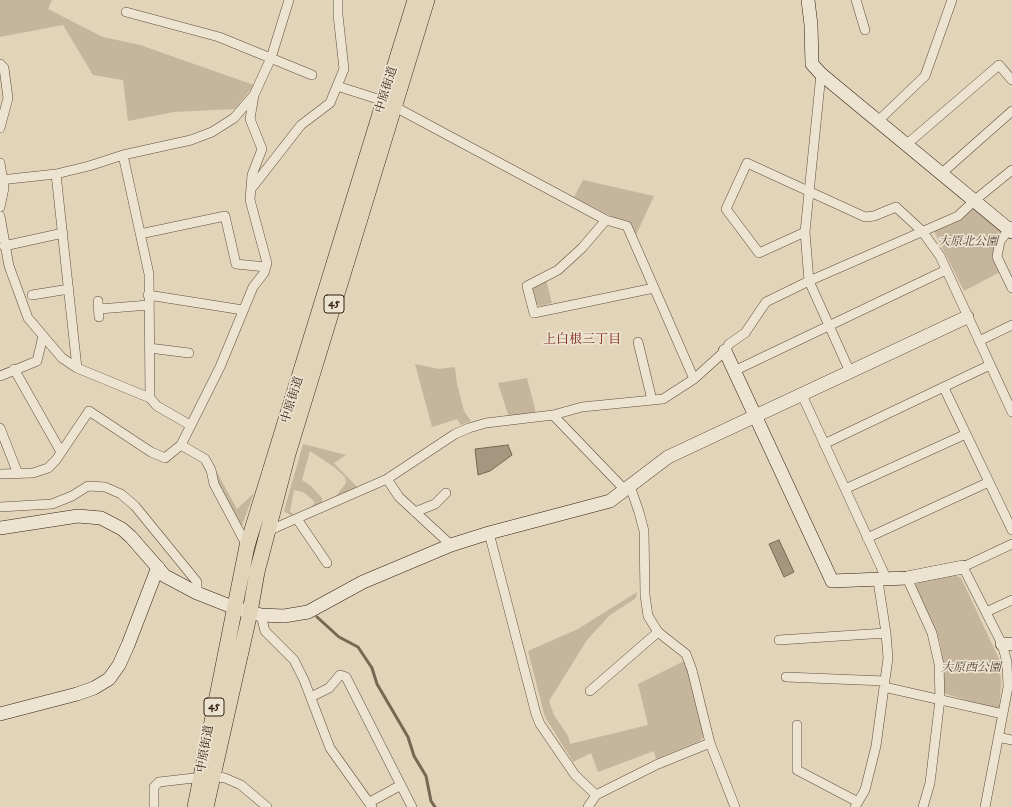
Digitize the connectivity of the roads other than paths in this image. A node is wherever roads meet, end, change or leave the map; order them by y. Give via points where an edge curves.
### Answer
1 (289, 0) edge
2 (338, 0) edge
3 (415, 0) edge
4 (427, 0) edge
5 (808, 0) edge
6 (856, 0) edge
7 (952, 0) edge
8 (126, 12) dead end
9 (865, 30) dead end
10 (271, 58) junction
11 (0, 64) edge
12 (821, 74) junction
13 (312, 75) dead end
14 (1012, 80) edge
15 (337, 86) junction
16 (254, 95) junction
17 (389, 104) junction
18 (1012, 111) edge
19 (878, 121) junction
20 (0, 128) edge
21 (907, 144) junction
22 (123, 155) junction
23 (0, 163) edge
24 (1012, 170) edge
25 (942, 173) junction
26 (56, 174) junction
27 (1, 180) edge
28 (251, 189) junction
29 (810, 192) junction
30 (975, 200) junction
31 (0, 207) edge
32 (0, 216) edge
33 (606, 220) junction
34 (1011, 229) edge
35 (922, 231) junction
36 (805, 232) junction
37 (63, 233) junction
38 (140, 234) junction
39 (4, 246) junction
40 (266, 266) junction
41 (946, 270) junction
42 (809, 281) junction
43 (654, 288) junction
44 (1012, 288) edge
45 (69, 289) junction
46 (32, 295) dead end
47 (148, 295) junction
48 (149, 306) junction
49 (98, 309) dead end
50 (243, 310) junction
51 (967, 317) junction
52 (828, 325) junction
53 (1012, 325) edge
54 (43, 336) junction
55 (979, 341) junction
56 (638, 342) dead end
57 (149, 348) junction
58 (725, 351) junction
59 (189, 353) dead end
60 (990, 365) junction
61 (77, 368) junction
62 (14, 369) junction
63 (734, 371) junction
64 (850, 372) junction
65 (0, 376) edge
66 (694, 379) junction
67 (944, 388) junction
68 (802, 395) junction
69 (150, 398) junction
70 (652, 400) junction
71 (1012, 412) edge
72 (553, 415) junction
73 (755, 416) junction
74 (190, 425) junction
75 (0, 428) edge
76 (966, 434) junction
77 (824, 444) junction
78 (182, 445) junction
79 (61, 452) junction
80 (0, 474) edge
81 (18, 474) junction
82 (386, 479) junction
83 (989, 482) junction
84 (628, 488) junction
85 (845, 489) junction
86 (446, 493) dead end
87 (0, 507) edge
88 (416, 512) junction
89 (297, 519) junction
90 (0, 528) edge
91 (268, 530) junction
92 (1012, 530) edge
93 (489, 532) junction
94 (867, 538) junction
95 (1012, 544) edge
96 (451, 545) junction
97 (247, 546) junction
98 (327, 563) dead end
99 (963, 567) junction
100 (158, 568) junction
101 (907, 578) junction
102 (883, 580) junction
103 (197, 593) junction
104 (1012, 600) edge
105 (235, 608) junction
106 (986, 612) junction
107 (256, 613) junction
108 (658, 632) junction
109 (886, 633) junction
110 (779, 640) dead end
111 (1007, 644) edge
112 (786, 677) dead end
113 (884, 684) junction
114 (590, 692) dead end
115 (311, 697) junction
116 (940, 699) junction
117 (0, 714) edge
118 (1004, 714) junction
119 (797, 725) dead end
120 (998, 738) junction
121 (1012, 740) edge
122 (710, 743) junction
123 (207, 776) junction
124 (400, 785) junction
125 (596, 795) junction
126 (371, 805) edge
127 (857, 805) edge
128 (154, 807) edge
129 (195, 807) edge
130 (206, 807) edge
131 (267, 807) edge
132 (412, 807) edge
133 (588, 807) edge
134 (735, 807) edge
135 (923, 807) edge
136 (985, 807) edge

1 - 10 street
2 - 15 street via 344,69
3 - 17 main road, 中原街道 / 45
4 - 17 main road, 中原街道 / 45
5 - 12 street via 812,64
6 - 9 street
7 - 19 street via 925,76
8 - 10 street via 218,37
10 - 13 street
10 - 16 street
11 - 20 street via 4,68 8,98
12 - 19 street
12 - 29 street
14 - 21 street via 999,66
15 - 17 street
15 - 28 street via 330,103 301,125
16 - 22 street via 234,118 212,132 191,140
16 - 28 street via 250,119 262,149 252,175
17 - 33 street
17 - 91 main road, 中原街道 / 45
17 - 97 main road, 中原街道 / 45
18 - 25 street
19 - 21 street
21 - 25 street
22 - 26 street
22 - 38 street
23 - 27 street
24 - 30 street
25 - 30 street
26 - 27 street via 10,177
26 - 37 street
27 - 31 street via 4,188
28 - 40 street via 250,200
29 - 35 street via 865,217 896,207
29 - 36 street
29 - 36 street via 747,163 726,209 759,253
30 - 34 street
30 - 35 street via 958,216
32 - 39 street
33 - 43 street via 627,226
33 - 43 street via 582,248 558,270 527,286 534,313
34 - 44 street via 1000,241 997,256
35 - 41 street via 940,256
35 - 42 street
36 - 42 street
37 - 39 street
37 - 45 street
38 - 40 street via 225,216 236,264
38 - 47 street via 149,274
39 - 54 street via 28,318
40 - 50 street via 264,273 253,286
41 - 51 street
41 - 52 street
42 - 52 street
42 - 58 street via 766,302 744,333 729,344
43 - 66 street
45 - 46 street
45 - 61 street
47 - 48 street
47 - 50 street
48 - 49 street
48 - 57 street
50 - 74 street via 220,367
51 - 55 street
51 - 64 street
52 - 63 street
52 - 64 street
53 - 55 street
54 - 61 street via 62,358
54 - 62 street via 37,361
55 - 60 street
56 - 70 street
57 - 59 street
57 - 69 street
58 - 63 street
58 - 66 street
60 - 67 street
60 - 71 street
61 - 69 street
62 - 65 street
62 - 79 street
63 - 73 street
64 - 68 street
66 - 70 street via 663,400
67 - 76 street
67 - 77 street
68 - 73 street
68 - 77 street
69 - 74 street via 157,406
70 - 72 street via 582,407
72 - 82 street via 486,423 468,428
72 - 84 street
73 - 84 street via 668,457
73 - 102 street via 832,581
74 - 78 street
75 - 81 street
76 - 83 street
76 - 85 street
77 - 85 street
78 - 79 street via 165,458 151,452 89,411
78 - 97 street via 205,459 214,484
79 - 81 street via 48,468
80 - 81 street
82 - 88 street
82 - 89 street
83 - 92 street
83 - 94 street
84 - 93 street via 610,501
84 - 108 street via 644,531 645,595 648,616
85 - 94 street
86 - 88 street via 435,504
87 - 103 street via 52,504 88,486 105,486 121,494 135,506 197,582
88 - 96 street
89 - 91 street
89 - 98 street
90 - 100 street via 78,516 101,518 122,529
91 - 107 main road, 中原街道 / 45 via 257,572
93 - 96 street
93 - 125 street via 540,724 575,775
94 - 102 street
95 - 99 street
96 - 107 street via 363,582 308,612 284,616
97 - 105 main road, 中原街道 / 45
99 - 101 street
99 - 106 street
100 - 103 street via 165,576
100 - 117 street via 128,645 109,679 77,694
101 - 102 street
101 - 116 street via 932,633 938,664
102 - 109 street
103 - 105 street
104 - 106 street
105 - 107 street
105 - 123 main road, 中原街道 / 45 via 207,739
106 - 111 street
107 - 115 street via 265,630 294,660
107 - 123 main road, 中原街道 / 45
108 - 114 street
108 - 122 street via 686,654
109 - 110 street
109 - 113 street via 888,658
111 - 118 street via 1008,687
112 - 113 street
113 - 116 street
113 - 127 street via 876,746 864,790
115 - 124 street via 329,688 340,675 346,677
115 - 126 street via 330,748
116 - 118 street
116 - 135 street via 930,783
118 - 120 street
119 - 127 street via 797,770
120 - 121 street
120 - 136 street
122 - 125 street via 658,764
122 - 134 street
123 - 128 street via 158,782 154,787
123 - 129 main road, 中原街道 / 45
123 - 130 main road, 中原街道 / 45
123 - 131 street via 225,778 241,784
124 - 126 street
124 - 132 street
125 - 133 street

